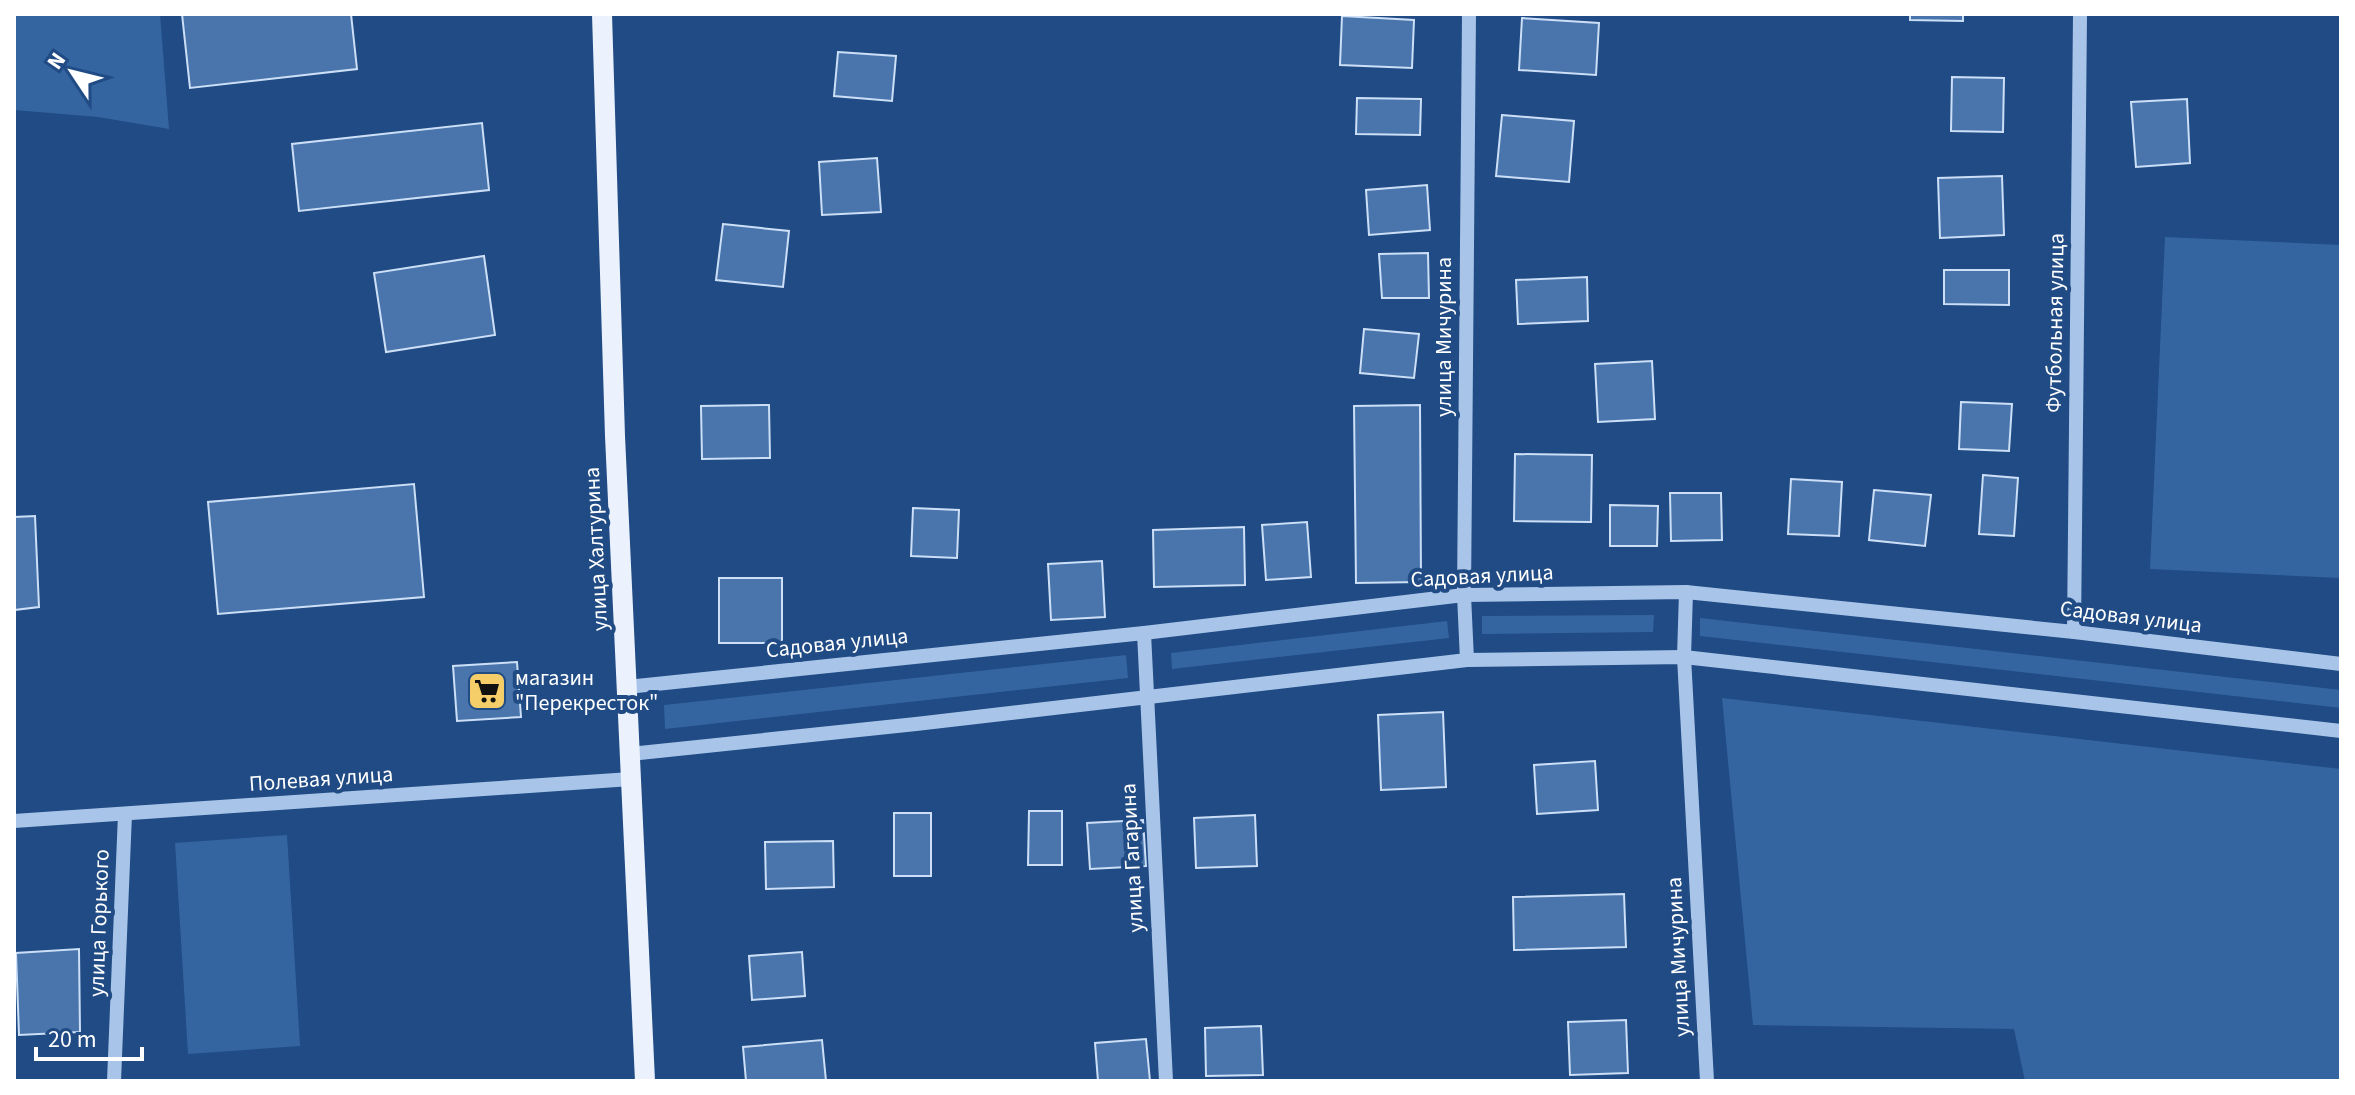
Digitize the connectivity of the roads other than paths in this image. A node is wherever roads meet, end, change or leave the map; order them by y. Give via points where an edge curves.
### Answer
1 (602, 14) edge
2 (1469, 14) edge
3 (2080, 14) edge
4 (1686, 592) junction
5 (1464, 595) junction
6 (2074, 632) junction
7 (1144, 633) junction
8 (1684, 657) junction
9 (1467, 660) junction
10 (2341, 664) edge
11 (627, 687) junction
12 (1146, 697) junction
13 (2341, 731) edge
14 (630, 754) junction
15 (631, 779) junction
16 (125, 814) junction
17 (14, 821) edge
18 (114, 1081) edge
19 (645, 1081) edge
20 (1166, 1081) edge
21 (1707, 1081) edge

1 - 11 main road, улица Халтурина
2 - 5 street, улица Мичурина
3 - 6 street, Футбольная улица
4 - 5 street, Садовая улица
4 - 6 street, Садовая улица
4 - 8 street, улица Мичурина
5 - 7 street, Садовая улица
5 - 9 street, улица Мичурина
6 - 10 street, Садовая улица
7 - 11 street, Садовая улица
7 - 12 street, улица Гагарина
8 - 9 street
8 - 13 street
8 - 21 street, улица Мичурина
9 - 12 street
11 - 14 main road, улица Халтурина
12 - 14 street
12 - 20 street, улица Гагарина
14 - 15 main road, улица Халтурина
15 - 16 street, Полевая улица
15 - 19 main road, улица Халтурина
16 - 17 street, Полевая улица
16 - 18 street, улица Горького

